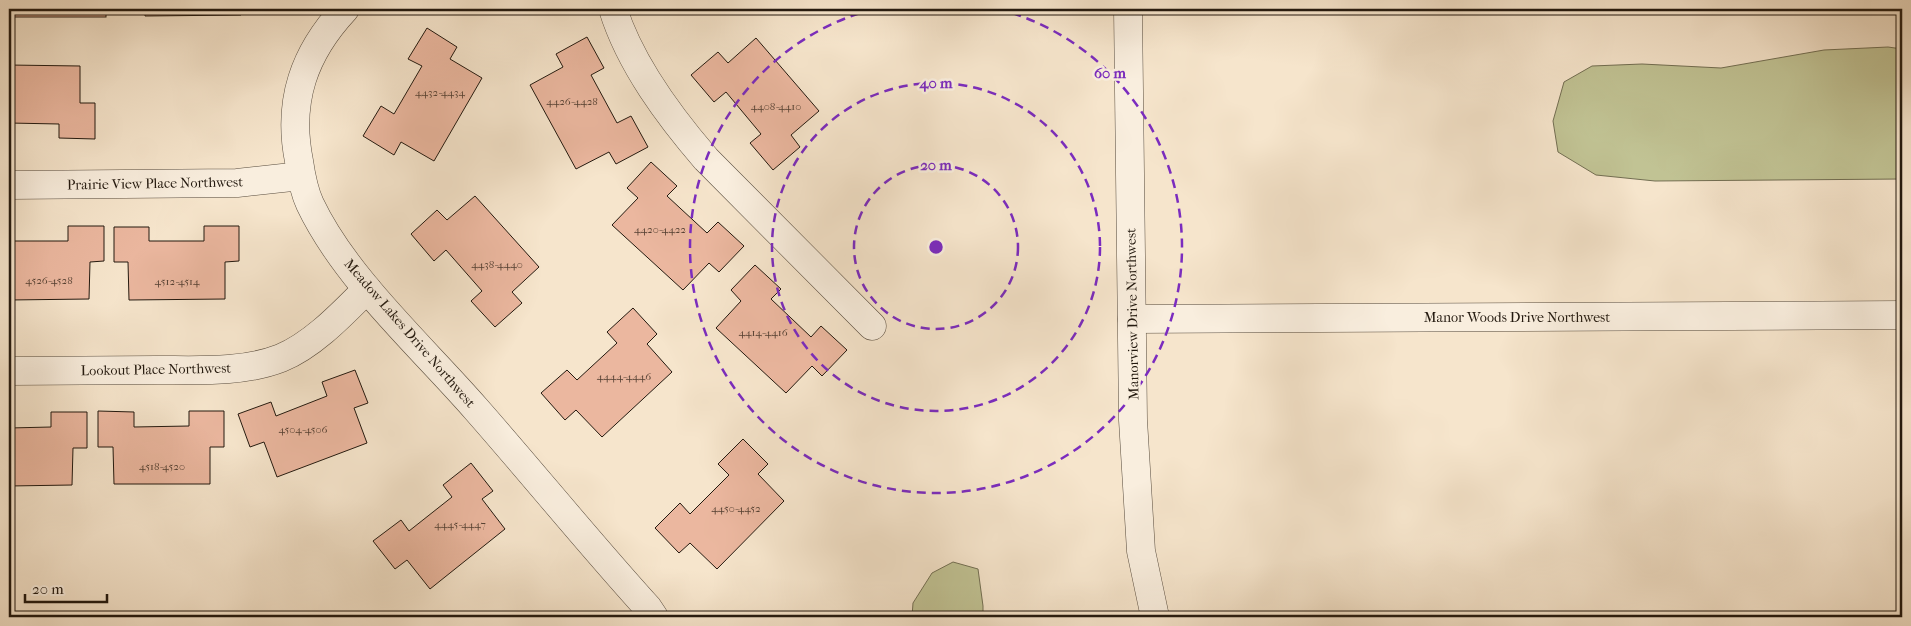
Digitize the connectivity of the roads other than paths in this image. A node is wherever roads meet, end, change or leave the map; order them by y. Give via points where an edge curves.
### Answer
1 (345, 9) edge
2 (613, 9) edge
3 (1128, 9) edge
4 (302, 176) junction
5 (9, 185) edge
6 (367, 289) junction
7 (1902, 315) edge
8 (1132, 319) junction
9 (872, 326) dead end
10 (9, 371) edge
11 (654, 617) edge
12 (1155, 617) edge

1 - 4 street, Meadow Lakes Drive Northwest via 316,47 303,73 295,126
2 - 9 street via 628,46 680,129 761,216
3 - 8 street, Manorview Drive Northwest
4 - 5 street, Prairie View Place Northwest via 237,182
4 - 6 street, Meadow Lakes Drive Northwest via 320,222
6 - 10 street, Lookout Place Northwest via 301,347 281,358 259,364 218,370
6 - 11 street, Meadow Lakes Drive Northwest via 476,409
7 - 8 street, Manor Woods Drive Northwest
8 - 12 street, Manorview Drive Northwest via 1133,420 1142,552

